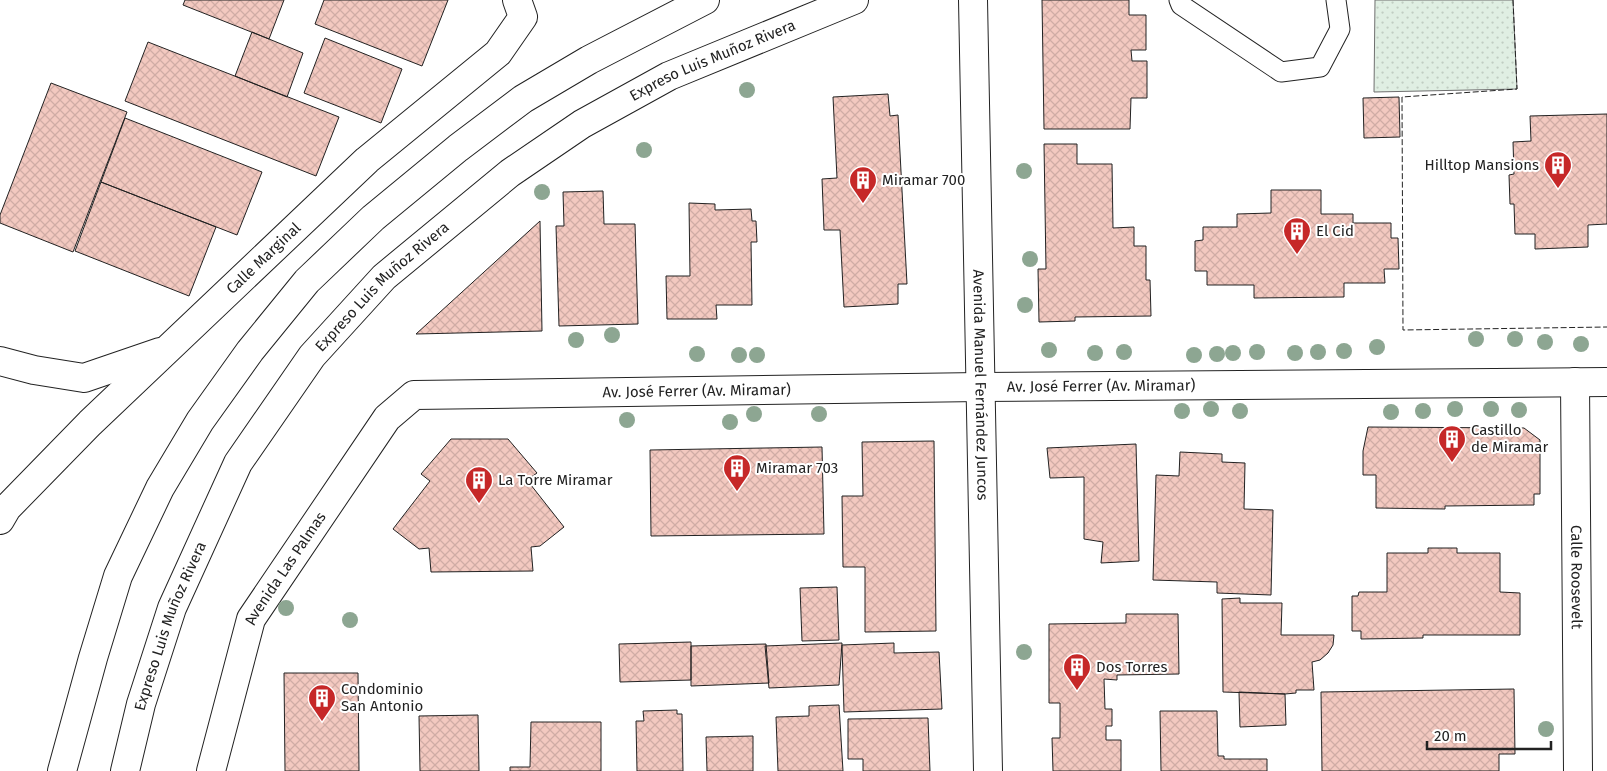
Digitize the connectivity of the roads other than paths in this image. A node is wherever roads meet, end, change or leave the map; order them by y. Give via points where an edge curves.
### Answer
1 (517, 0) edge
2 (705, 0) edge
3 (854, 0) edge
4 (1179, 0) edge
5 (1336, 0) edge
6 (973, 9) edge
7 (168, 349) junction
8 (0, 361) edge
9 (1575, 382) junction
10 (1607, 382) edge
11 (980, 387) junction
12 (414, 395) joint
13 (0, 520) edge
14 (62, 771) edge
15 (125, 771) edge
16 (211, 771) edge
17 (988, 771) edge
18 (1578, 771) edge

1 - 7 main road, Calle Marginal via 523,17 498,53 367,160
2 - 14 main road via 589,60 523,99 373,218 307,281 250,351 200,421 160,488 118,576
3 - 15 main road, Expreso Luis Muñoz Rivera via 669,76 582,124 510,173 384,276 312,356 238,463 172,608 141,704
4 - 5 lane via 1181,5 1280,72 1320,67 1340,29
6 - 11 main road, Avenida Manuel Fernández Juncos
7 - 8 main road via 84,378
7 - 13 main road, Calle Marginal via 90,423 7,508
9 - 10 main road, Av. José Ferrer (Av. Miramar)
9 - 11 main road, Av. José Ferrer (Av. Miramar)
9 - 18 main road, Calle Roosevelt
11 - 12 main road, Av. José Ferrer (Av. Miramar)
11 - 17 main road, Avenida Manuel Fernández Juncos
12 - 16 main road, Avenida Las Palmas via 387,418 252,619

